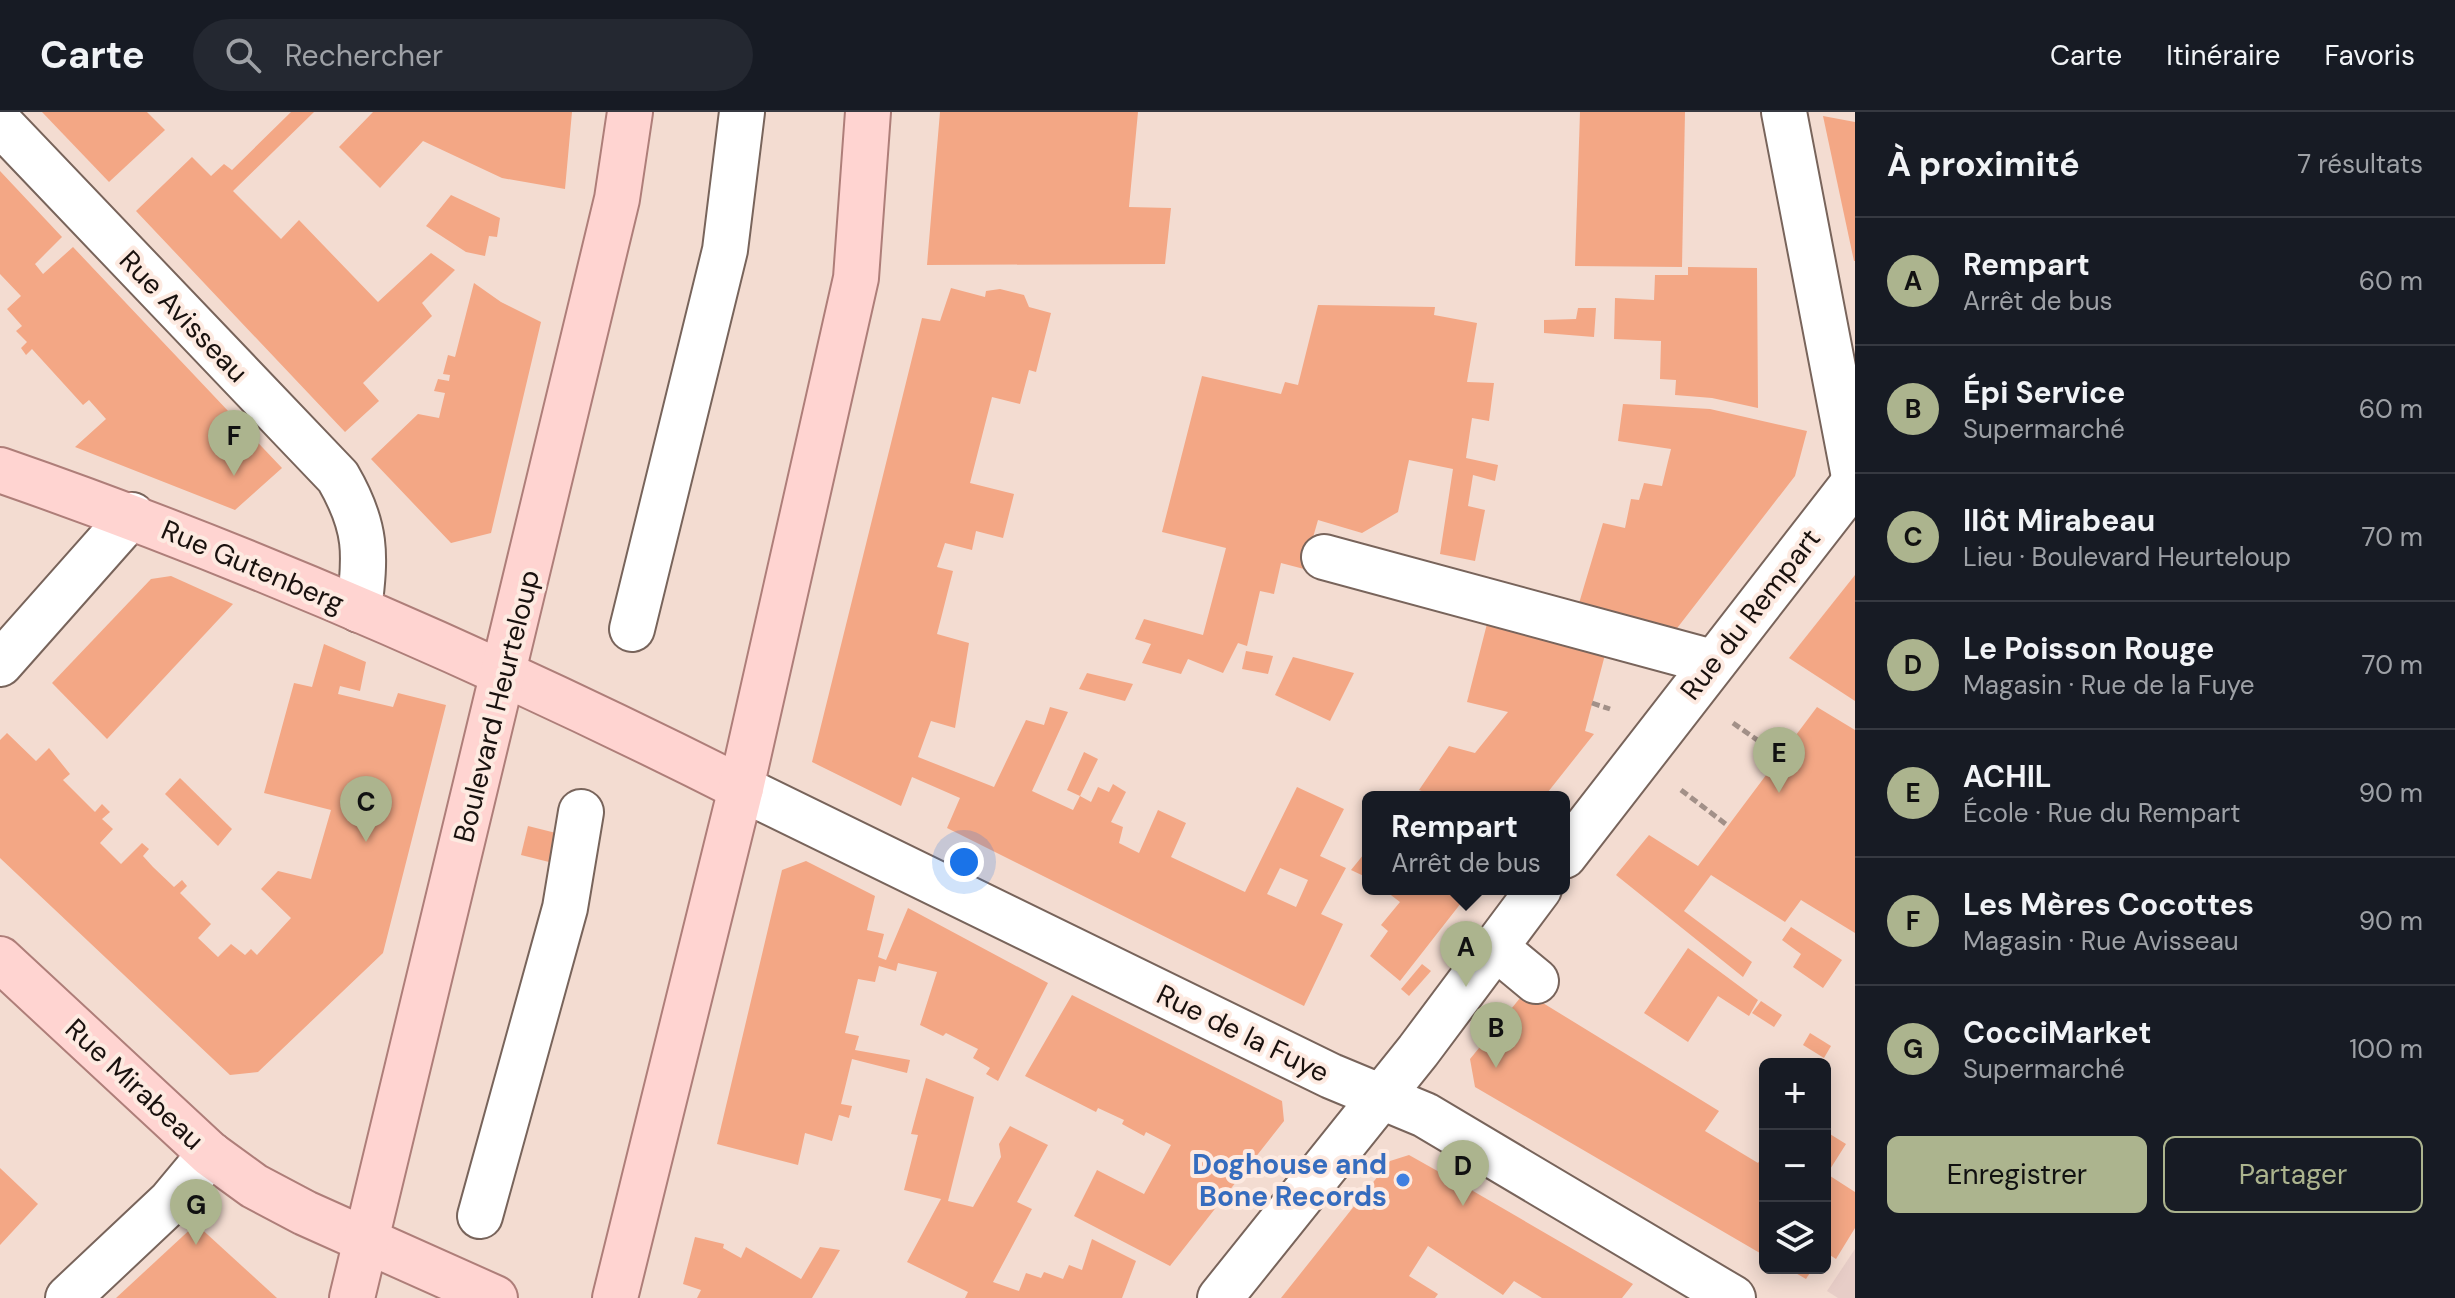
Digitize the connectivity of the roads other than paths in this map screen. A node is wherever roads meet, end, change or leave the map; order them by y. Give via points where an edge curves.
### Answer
1 (630, 112) edge
2 (742, 112) edge
3 (868, 112) edge
4 (1784, 112) edge
5 (0, 123) edge
6 (0, 470) edge
7 (1855, 482) edge
8 (132, 515) junction
9 (1324, 557) dead end
10 (359, 610) junction
11 (632, 629) dead end
12 (1712, 662) junction
13 (0, 664) edge
14 (504, 671) junction
15 (741, 788) junction
16 (581, 812) dead end
17 (1570, 848) edge
18 (1534, 895) edge
19 (1495, 947) junction
20 (0, 959) edge
21 (1536, 981) dead end
22 (1379, 1097) junction
23 (210, 1154) junction
24 (480, 1216) dead end
25 (365, 1241) junction
26 (68, 1298) edge
27 (352, 1298) edge
28 (495, 1298) edge
29 (615, 1298) edge
30 (1220, 1298) edge
31 (1733, 1298) edge

1 - 14 main road, Boulevard Heurteloup via 617,199
2 - 11 street via 725,250
3 - 15 main road via 856,278
4 - 7 street, Rue du Rempart
5 - 10 street, Rue Avisseau via 338,477 360,518
6 - 8 main road, Rue Gutenberg
7 - 12 street, Rue du Rempart
8 - 10 main road, Rue Gutenberg
8 - 13 street
9 - 12 street
10 - 14 main road, Rue Gutenberg
12 - 17 street, Rue du Rempart
14 - 15 main road, Rue Gutenberg
14 - 25 main road, Boulevard Heurteloup
15 - 22 street, Rue de la Fuye
15 - 29 main road
16 - 24 street via 565,908
18 - 19 street
19 - 21 street
19 - 22 street
20 - 23 main road, Rue Mirabeau
22 - 30 street
22 - 31 street, Rue de la Fuye via 1425,1115
23 - 25 main road, Rue Mirabeau via 254,1186
23 - 26 street via 170,1202
25 - 27 main road, Boulevard Heurteloup
25 - 28 main road, Rue Mirabeau

